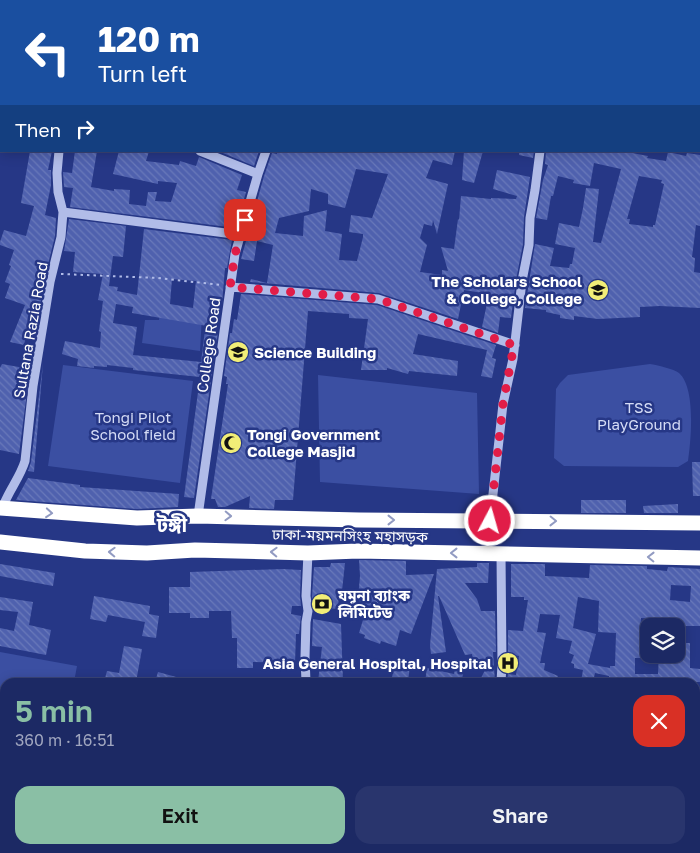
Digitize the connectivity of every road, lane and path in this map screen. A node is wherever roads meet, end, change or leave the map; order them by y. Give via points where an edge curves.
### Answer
1 (59, 152) edge
2 (203, 152) edge
3 (266, 152) edge
4 (540, 152) edge
5 (258, 174) junction
6 (63, 212) junction
7 (241, 235) junction
8 (52, 273) junction
9 (230, 287) junction
10 (514, 345) junction
11 (1, 508) edge
12 (198, 516) junction
13 (490, 521) junction
14 (700, 523) edge
15 (0, 542) edge
16 (308, 553) junction
17 (501, 554) junction
18 (700, 558) edge
19 (306, 678) edge
20 (501, 678) edge

1 - 6 street, Sultana Razia Road via 58,182
2 - 5 street
3 - 5 street, College Road
4 - 10 street
5 - 7 street, College Road
6 - 7 street
6 - 8 street, Sultana Razia Road
7 - 9 street, College Road
8 - 9 path via 158,278
8 - 11 street, Sultana Razia Road via 33,386 25,461
9 - 10 street via 378,299
9 - 12 street, College Road
10 - 13 street via 503,404
11 -> 12 highway, ঢাকা-ময়মনসিংহ মহাসড়ক via 136,518
12 -> 13 highway, ঢাকা-ময়মনসিংহ মহাসড়ক
13 -> 14 highway, ঢাকা-ময়মনসিংহ মহাসড়ক
16 -> 15 highway, ঢাকা-ময়মনসিংহ মহাসড়ক via 195,550 147,553
17 -> 16 highway, ঢাকা-ময়মনসিংহ মহাসড়ক
16 - 19 street
18 -> 17 highway, ঢাকা-ময়মনসিংহ মহাসড়ক
17 - 20 street

